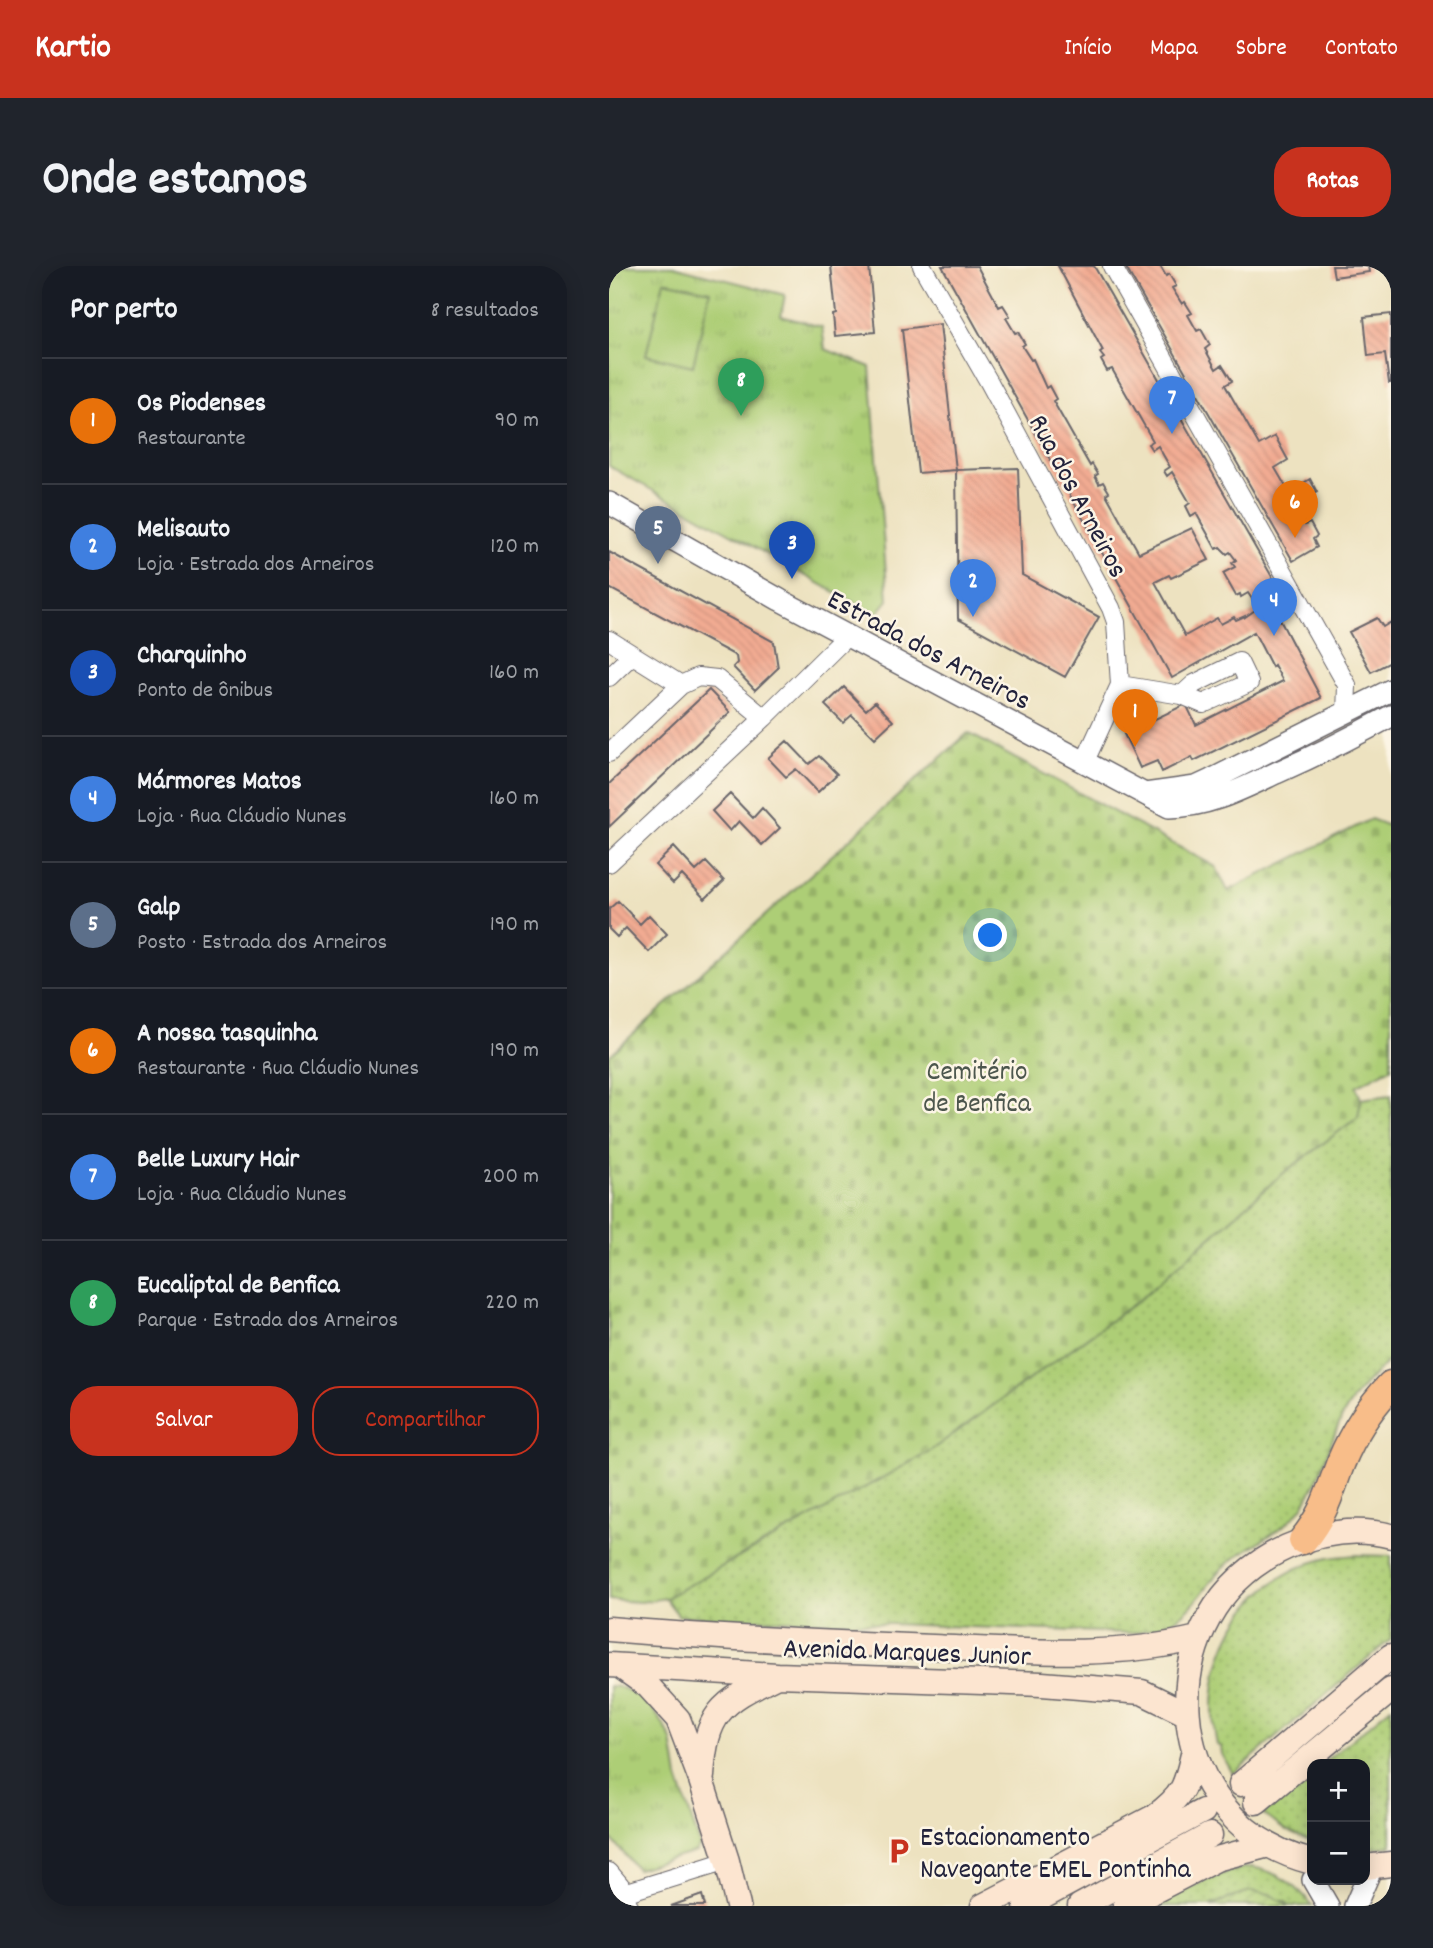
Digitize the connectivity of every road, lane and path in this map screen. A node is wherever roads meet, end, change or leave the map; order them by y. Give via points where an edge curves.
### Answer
1 (922, 266) edge
2 (1112, 266) edge
3 (609, 503) edge
4 (848, 635) junction
5 (609, 640) edge
6 (632, 655) junction
7 (609, 677) edge
8 (681, 685) junction
9 (1120, 685) junction
10 (1391, 690) edge
11 (1182, 695) dead end
12 (1346, 713) junction
13 (1391, 716) edge
14 (764, 718) junction
15 (609, 753) edge
16 (1086, 761) junction
17 (1145, 794) junction
18 (609, 863) edge
19 (1391, 1385) edge
20 (1391, 1536) edge
21 (1303, 1540) junction
22 (609, 1629) edge
23 (1198, 1638) junction
24 (1391, 1656) edge
25 (614, 1665) edge
26 (777, 1675) junction
27 (1391, 1690) edge
28 (1187, 1714) junction
29 (1194, 1750) junction
30 (701, 1780) junction
31 (1269, 1845) junction
32 (727, 1861) junction
33 (1376, 1866) edge
34 (1307, 1868) edge
35 (609, 1872) edge
36 (1318, 1885) edge
37 (621, 1900) edge
38 (738, 1906) edge
39 (983, 1906) edge
40 (1027, 1906) edge
41 (1080, 1906) edge
42 (1125, 1906) edge
43 (1328, 1906) edge
44 (1355, 1906) edge

1 - 9 street, Rua dos Arneiros via 1111,608
2 - 12 street via 1347,685
3 - 4 street, Estrada dos Arneiros
4 - 14 street
4 - 16 street, Estrada dos Arneiros
5 - 6 street
6 - 7 street
6 - 8 street
8 - 14 street via 698,677 717,679
8 - 15 street
9 - 11 street
9 - 16 street, Rua dos Arneiros
10 - 12 street
12 - 17 street via 1196,787
13 - 17 street, Estrada dos Arneiros via 1200,805 1169,807
14 - 18 street
16 - 17 street, Estrada dos Arneiros
19 - 21 highway via 1358,1427 1329,1500
20 - 21 main road via 1344,1532
21 - 23 main road via 1269,1555 1240,1577 1215,1605
22 - 23 main road, Avenida Marques Junior via 1046,1652 1147,1649
23 - 28 main road via 1186,1688
24 - 27 main road via 1248,1793
25 - 26 main road, Avenida Marques Junior
25 - 30 main road via 648,1686 678,1719
26 - 28 main road, Avenida Marques Junior via 1142,1692
26 - 30 main road via 731,1699 715,1717 703,1751
28 - 29 main road
29 - 31 main road via 1223,1804
29 - 39 main road via 1187,1783 1167,1807
30 - 32 main road
31 - 34 main road
31 - 42 main road via 1216,1859
32 - 37 street
32 - 38 main road
33 - 44 street
35 - 37 street
36 - 43 street
40 - 41 main road via 1207,1823

